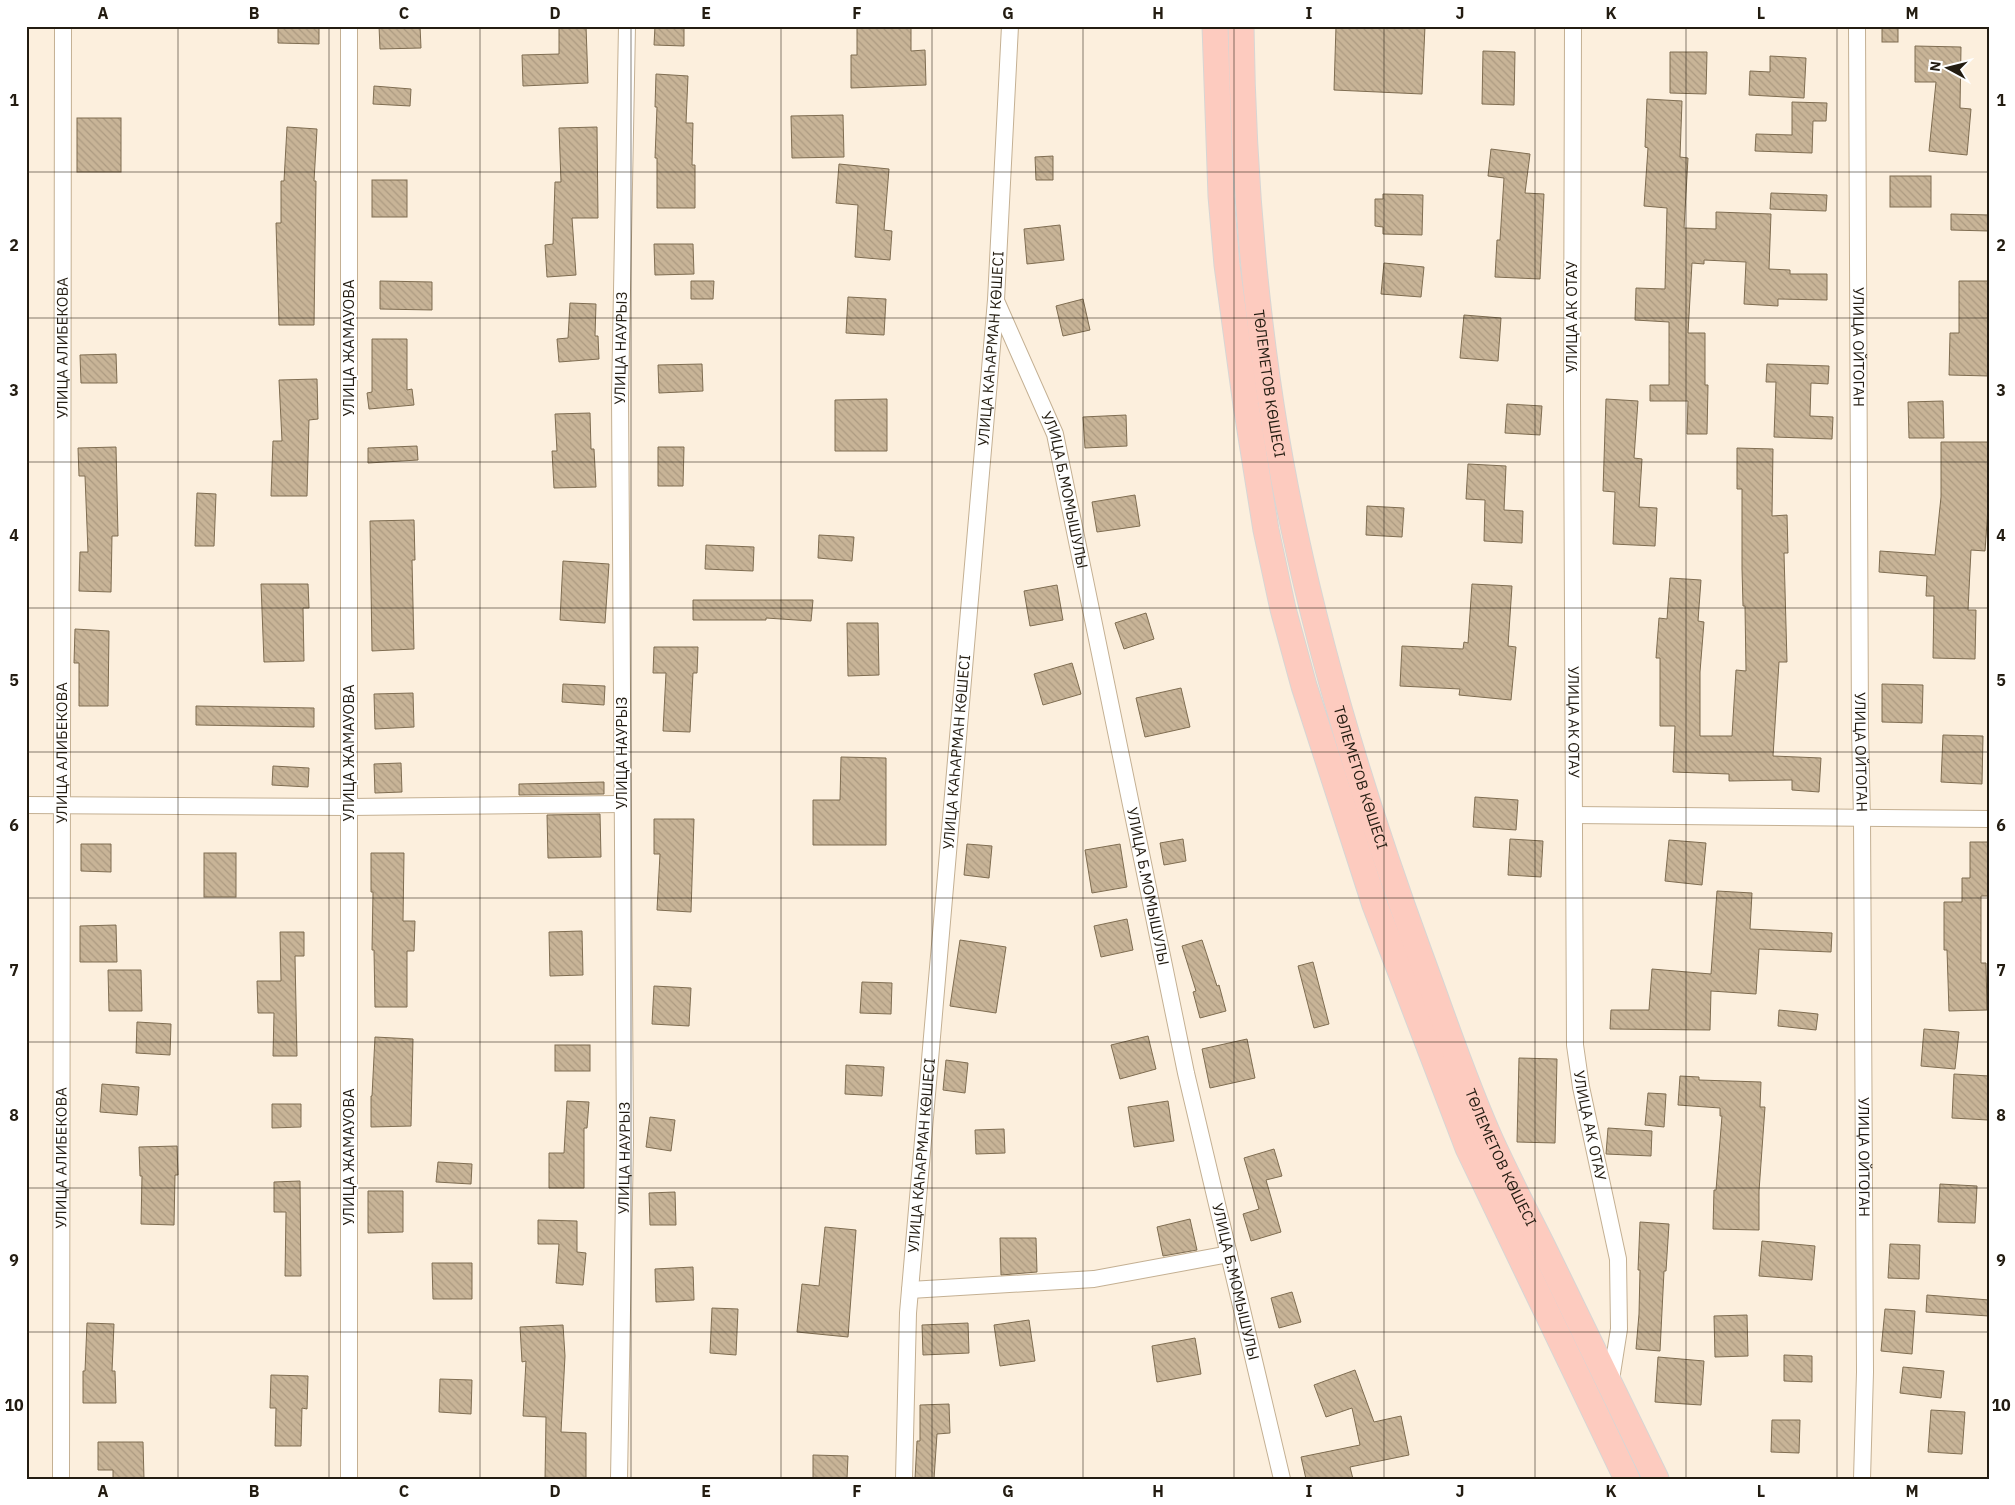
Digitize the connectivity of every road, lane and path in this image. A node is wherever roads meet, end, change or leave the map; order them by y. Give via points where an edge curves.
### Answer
1 (63, 26) edge
2 (348, 26) edge
3 (627, 26) edge
4 (1010, 26) edge
5 (1215, 26) edge
6 (1241, 26) edge
7 (1573, 26) edge
8 (1857, 26) edge
9 (996, 300) junction
10 (622, 804) junction
11 (26, 805) edge
12 (62, 805) junction
13 (349, 807) junction
14 (1574, 815) junction
15 (1862, 819) junction
16 (1989, 819) edge
17 (1229, 1254) junction
18 (910, 1290) junction
19 (1611, 1385) junction
20 (1588, 1401) junction
21 (61, 1479) edge
22 (349, 1479) edge
23 (619, 1479) edge
24 (904, 1479) edge
25 (1282, 1479) edge
26 (1627, 1479) edge
27 (1656, 1479) edge
28 (1862, 1479) edge

1 - 12 street, УЛИЦА АЛИБЕКОВА
2 - 13 street, УЛИЦА ЖАМАУОВА
3 - 10 street, УЛИЦА НАУРЫЗ via 620,396
4 - 9 street, УЛИЦА КАҺАРМАН КӨШЕСІ
5 - 20 main road, ТӨЛЕМЕТОВ КӨШЕСІ via 1221,196 1229,274 1266,530 1290,634 1340,802 1372,895 1464,1139
6 - 19 main road, ТӨЛЕМЕТОВ КӨШЕСІ via 1254,268 1271,403 1295,533 1332,683 1394,884 1459,1062 1491,1141
7 - 14 street, УЛИЦА АК ОТАУ
8 - 15 street, УЛИЦА ОЙТОГАН
9 - 17 street, УЛИЦА Б.МОМЫШУЛЫ via 1055,434 1186,1073
9 - 18 street, УЛИЦА КАҺАРМАН КӨШЕСІ
10 - 13 street
10 - 23 street, УЛИЦА НАУРЫЗ via 625,1142
11 - 12 street
12 - 13 street
12 - 21 street, УЛИЦА АЛИБЕКОВА
13 - 22 street, УЛИЦА ЖАМАУОВА
14 - 15 street
14 - 19 street, УЛИЦА АК ОТАУ via 1576,1044 1581,1087 1618,1260 1619,1329
15 - 16 street
15 - 28 street, УЛИЦА ОЙТОГАН via 1865,1372
17 - 18 street via 1094,1279
17 - 25 street, УЛИЦА Б.МОМЫШУЛЫ
18 - 24 street, УЛИЦА КАҺАРМАН КӨШЕСІ
19 - 20 street
19 - 27 main road, ТӨЛЕМЕТОВ КӨШЕСІ
20 - 26 main road, ТӨЛЕМЕТОВ КӨШЕСІ

